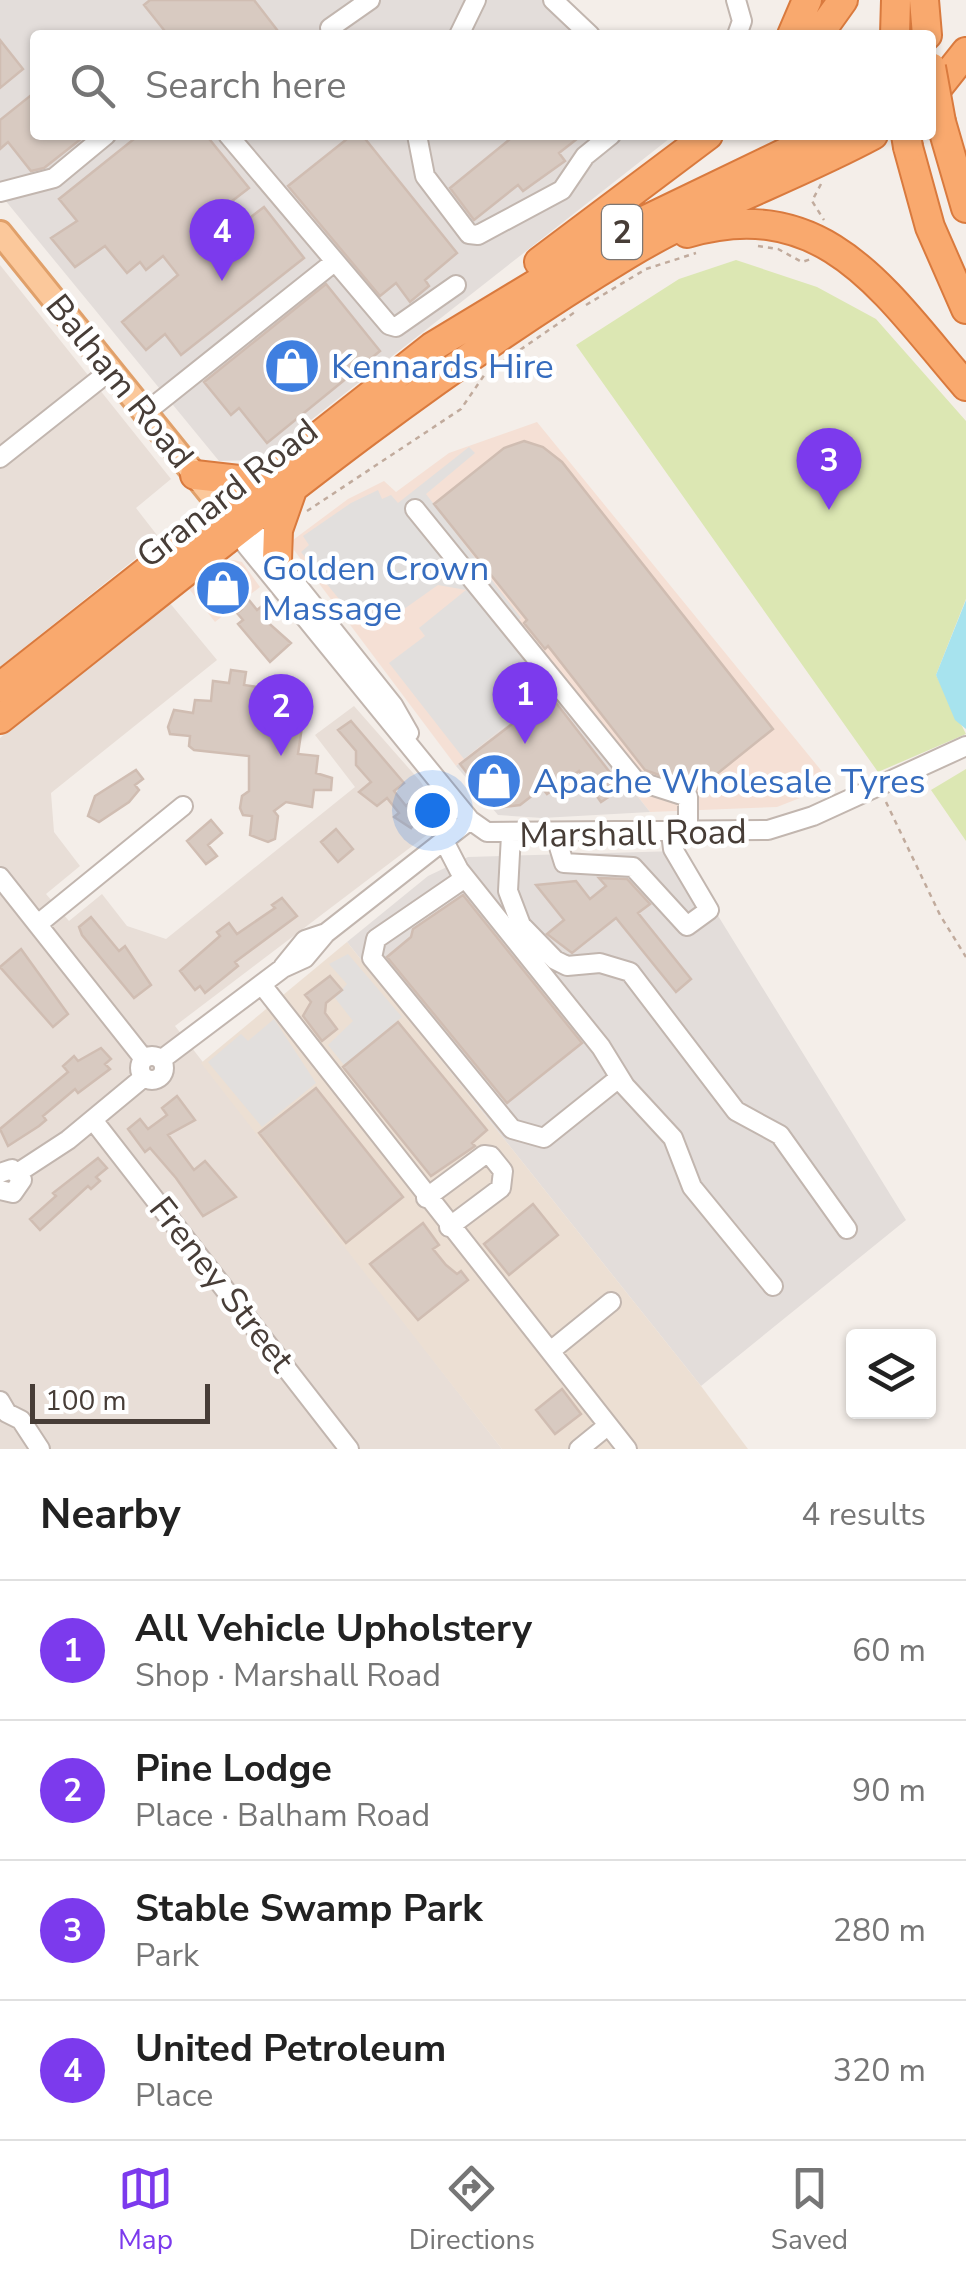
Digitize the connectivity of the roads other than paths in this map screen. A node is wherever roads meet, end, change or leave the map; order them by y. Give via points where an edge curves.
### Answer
1 (370, 0) edge
2 (476, 0) edge
3 (552, 0) edge
4 (736, 0) edge
5 (807, 0) edge
6 (843, 0) edge
7 (896, 0) edge
8 (924, 0) edge
9 (330, 28) dead end
10 (463, 30) edge
11 (584, 30) edge
12 (740, 30) edge
13 (794, 30) edge
14 (822, 30) edge
15 (896, 30) edge
16 (927, 30) edge
17 (966, 52) edge
18 (943, 88) edge
19 (100, 140) edge
20 (232, 140) edge
21 (418, 140) edge
22 (605, 140) edge
23 (690, 140) edge
24 (701, 140) edge
25 (812, 140) edge
26 (862, 140) edge
27 (907, 141) edge
28 (0, 192) edge
29 (966, 208) edge
30 (0, 233) edge
31 (569, 240) junction
32 (334, 263) junction
33 (603, 269) junction
34 (456, 285) dead end
35 (966, 309) edge
36 (432, 347) junction
37 (111, 370) junction
38 (966, 386) edge
39 (145, 412) junction
40 (0, 458) edge
41 (195, 475) junction
42 (258, 482) junction
43 (298, 502) junction
44 (415, 509) dead end
45 (231, 520) junction
46 (277, 560) junction
47 (0, 687) edge
48 (0, 719) edge
49 (966, 746) edge
50 (425, 764) junction
51 (183, 806) dead end
52 (470, 820) junction
53 (679, 833) junction
54 (555, 834) junction
55 (512, 835) junction
56 (444, 840) junction
57 (0, 877) edge
58 (466, 878) junction
59 (38, 924) junction
60 (262, 984) junction
61 (150, 1065) junction
62 (619, 1078) junction
63 (94, 1120) junction
64 (3, 1179) edge
65 (426, 1198) junction
66 (449, 1227) junction
67 (847, 1229) dead end
68 (774, 1286) dead end
69 (611, 1302) dead end
70 (553, 1349) junction
71 (0, 1401) edge
72 (606, 1427) junction
73 (40, 1449) edge
74 (349, 1449) edge
75 (579, 1449) edge
76 (627, 1449) edge

1 - 9 street
2 - 10 street
3 - 11 street
4 - 12 street
5 - 13 highway
6 - 14 highway
7 - 15 highway
8 - 16 highway
17 - 18 highway
18 - 29 highway
19 - 28 street via 54,178
20 - 32 street
21 - 22 street via 425,176 469,234 478,235 562,190
23 - 31 highway
24 - 31 highway
25 - 36 highway, Granard Road / 2 via 627,229
26 - 33 highway, Granard Road / 2 via 708,210
27 - 35 highway via 930,227
30 - 37 main road, Balham Road
31 - 36 highway
32 - 34 street via 384,321 396,326
32 - 39 street
33 - 38 highway via 711,227 754,223 800,232 870,274
33 - 43 highway, Granard Road / 2 via 452,368
36 - 42 highway, Granard Road / 2
37 - 39 main road, Balham Road
37 - 40 street
39 - 41 main road, Balham Road
41 - 42 highway
41 - 45 main road, Balham Road
42 - 45 highway, Granard Road / 2
43 - 45 highway, Granard Road / 2
43 - 46 highway via 278,530
44 - 53 street via 635,780 688,796
45 - 46 street, Balham Road via 258,536
45 - 47 highway, Granard Road / 2
45 - 48 highway, Granard Road / 2
45 - 50 street, Balham Road
46 - 50 street, Balham Road via 393,705
49 - 53 street, Marshall Road via 768,830
50 - 52 street, Balham Road
51 - 59 street
52 - 55 street, Marshall Road via 487,832
52 - 56 street, Marshall Road
53 - 54 street, Marshall Road
53 - 54 street via 673,849 708,905 708,914 694,924 683,924 642,872 618,863 570,866 560,860
54 - 55 street, Marshall Road
55 - 67 street via 508,890 521,925 567,966 600,963 630,972 736,1110 780,1135
56 - 58 street
56 - 60 street, Marshall Road via 326,934 294,949
57 - 59 street
58 - 62 street
58 - 62 street via 376,939 372,958 512,1130 544,1138
59 - 61 street
60 - 61 street, Marshall Road
60 - 65 street
61 - 63 street, Marshall Road
62 - 68 street via 672,1138 692,1187
63 - 64 street, Marshall Road
63 - 74 street, Freney Street
65 - 66 street
65 - 66 street via 484,1155 503,1171 501,1188
66 - 70 street
69 - 70 street
70 - 72 street
71 - 73 street
72 - 75 street
72 - 76 street

